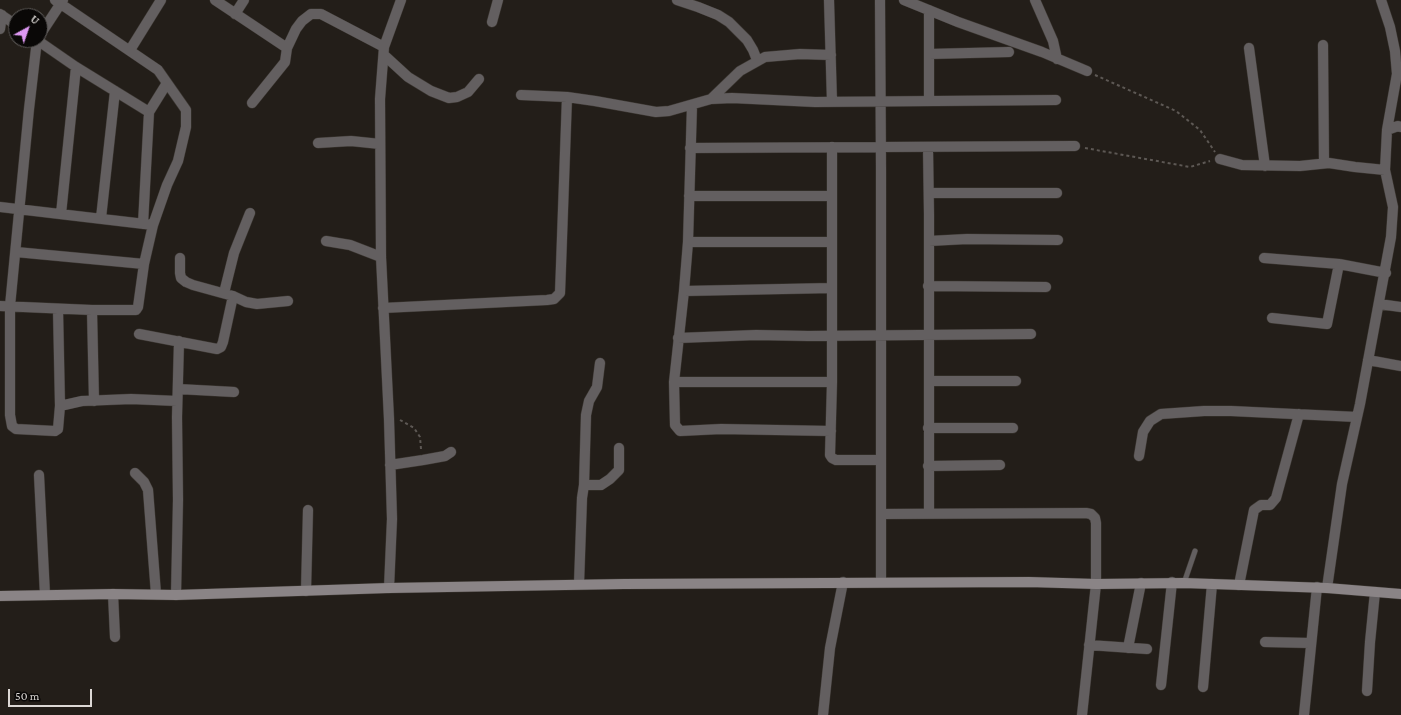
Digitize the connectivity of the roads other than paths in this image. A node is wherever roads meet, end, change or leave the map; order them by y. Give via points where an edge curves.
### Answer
1 (161, 0) edge
2 (215, 0) edge
3 (244, 0) edge
4 (401, 0) edge
5 (498, 0) edge
6 (677, 0) edge
7 (829, 0) edge
8 (880, 0) edge
9 (904, 0) edge
10 (1035, 0) edge
11 (1381, 0) edge
12 (59, 1) edge
13 (690, 2) edge
14 (929, 10) junction
15 (1, 14) edge
16 (235, 14) junction
17 (48, 21) edge
18 (492, 22) dead end
19 (0, 29) edge
20 (1323, 45) dead end
21 (36, 48) edge
22 (48, 48) edge
23 (287, 48) junction
24 (1249, 48) dead end
25 (130, 50) junction
26 (384, 51) junction
27 (1009, 52) dead end
28 (929, 54) junction
29 (831, 55) junction
30 (1057, 59) junction
31 (757, 60) junction
32 (76, 67) junction
33 (1087, 71) road end
34 (479, 79) dead end
35 (167, 83) junction
36 (115, 91) junction
37 (521, 96) dead end
38 (567, 97) junction
39 (711, 100) junction
40 (929, 100) junction
41 (1056, 100) dead end
42 (881, 101) junction
43 (832, 102) junction
44 (252, 103) dead end
45 (692, 105) junction
46 (149, 112) junction
47 (1401, 127) edge
48 (1387, 130) junction
49 (318, 143) dead end
50 (380, 144) junction
51 (1075, 146) road end
52 (832, 147) junction
53 (881, 147) junction
54 (928, 147) junction
55 (690, 148) junction
56 (1220, 159) road end
57 (1324, 164) junction
58 (1265, 166) junction
59 (1386, 170) junction
60 (929, 193) junction
61 (1057, 193) dead end
62 (689, 196) junction
63 (832, 196) junction
64 (0, 207) edge
65 (20, 210) junction
66 (250, 213) dead end
67 (61, 214) junction
68 (102, 218) junction
69 (148, 224) junction
70 (1058, 240) dead end
71 (326, 241) dead end
72 (929, 241) junction
73 (688, 242) junction
74 (832, 242) junction
75 (16, 252) junction
76 (381, 257) junction
77 (180, 258) dead end
78 (1264, 258) dead end
79 (144, 264) junction
80 (1338, 264) junction
81 (1386, 273) junction
82 (928, 286) junction
83 (1046, 287) dead end
84 (832, 288) junction
85 (684, 291) junction
86 (229, 295) junction
87 (288, 301) dead end
88 (1379, 304) junction
89 (5, 306) edge
90 (1401, 307) edge
91 (383, 308) junction
92 (58, 309) junction
93 (92, 310) junction
94 (1272, 318) dead end
95 (138, 334) dead end
96 (1030, 334) dead end
97 (880, 335) junction
98 (929, 335) junction
99 (832, 336) junction
100 (678, 338) junction
101 (179, 341) junction
102 (1368, 360) junction
103 (600, 363) dead end
104 (1401, 366) edge
105 (929, 381) junction
106 (1016, 381) dead end
107 (674, 382) junction
108 (832, 382) junction
109 (178, 389) junction
110 (234, 392) dead end
111 (94, 401) junction
112 (177, 401) junction
113 (60, 406) junction
114 (1299, 414) junction
115 (1357, 417) junction
116 (928, 428) junction
117 (1013, 428) dead end
118 (832, 431) junction
119 (619, 448) dead end
120 (451, 452) dead end
121 (1139, 456) dead end
122 (881, 460) junction
123 (390, 465) junction
124 (1000, 465) dead end
125 (928, 466) junction
126 (135, 473) dead end
127 (39, 475) dead end
128 (584, 485) junction
129 (308, 510) dead end
130 (881, 514) junction
131 (929, 514) junction
132 (1195, 551) dead end
133 (843, 582) junction
134 (881, 582) junction
135 (1172, 582) junction
136 (1141, 583) junction
137 (1184, 583) junction
138 (579, 584) junction
139 (1096, 584) junction
140 (1212, 584) junction
141 (1239, 585) junction
142 (389, 588) junction
143 (1322, 588) junction
144 (306, 591) junction
145 (1375, 592) junction
146 (113, 594) junction
147 (156, 594) junction
148 (1401, 594) edge
149 (45, 595) junction
150 (176, 595) junction
151 (0, 596) edge
152 (115, 637) dead end
153 (1265, 642) dead end
154 (1310, 643) junction
155 (1090, 645) junction
156 (1128, 648) junction
157 (1147, 649) dead end
158 (1161, 685) dead end
159 (1203, 686) dead end
160 (1367, 691) dead end
161 (823, 715) edge
162 (1082, 715) edge
163 (1304, 715) edge

1 - 25 street
2 - 16 street
3 - 16 street
4 - 26 street
5 - 18 street
6 - 13 street
7 - 29 street
8 - 42 street
9 - 14 street
10 - 30 street via 1054,41
11 - 48 street via 1390,27 1397,74
12 - 17 street
12 - 25 street
13 - 31 street via 730,22 747,40
14 - 28 street
14 - 30 street
15 - 19 street
16 - 23 street
20 - 57 street
21 - 65 street
22 - 32 street
23 - 26 street via 302,21 311,14 321,14
23 - 44 street via 285,62
24 - 58 street
25 - 35 street via 158,70
26 - 34 street via 408,77 449,98 468,92
26 - 50 street
27 - 28 street
28 - 40 street
29 - 31 street via 770,56
29 - 43 street
30 - 33 street
31 - 39 street via 740,71
32 - 36 street
32 - 67 street
35 - 46 street
35 - 69 street via 186,110 186,127 178,161
36 - 46 street
36 - 68 street
37 - 38 street
38 - 45 street via 656,112
38 - 91 street via 562,266 558,296 547,300
39 - 43 street via 732,98
39 - 45 street
40 - 41 street
40 - 42 street
42 - 43 street
42 - 53 street
45 - 55 street
46 - 69 street
47 - 48 street
48 - 59 street
49 - 50 street via 351,141
50 - 76 street
51 - 54 street
52 - 53 street
52 - 55 street
52 - 63 street
53 - 54 street
53 - 97 street
54 - 60 street
55 - 62 street
56 - 58 street via 1242,165
57 - 58 street
57 - 59 street
59 - 81 street via 1393,207
60 - 61 street
60 - 72 street
62 - 63 street
62 - 73 street
63 - 74 street
64 - 65 street
65 - 67 street
65 - 75 street
66 - 86 street via 234,253
67 - 68 street
68 - 69 street
69 - 79 street
70 - 72 street
71 - 76 street via 350,245
72 - 82 street
73 - 74 street
73 - 85 street
74 - 84 street
75 - 79 street
75 - 89 street
76 - 91 street
77 - 86 street via 181,278 186,282
78 - 80 street
79 - 93 street via 136,310
80 - 81 street
80 - 94 street via 1327,324
81 - 88 street
82 - 83 street
82 - 98 street
84 - 85 street
84 - 99 street
85 - 100 street
86 - 87 street via 257,304
86 - 101 street via 223,342 220,347 217,349
88 - 90 street
88 - 102 street
89 - 92 street
89 - 113 street via 12,426 55,431 59,426
91 - 123 street
92 - 93 street
92 - 113 street
93 - 111 street
95 - 101 street
96 - 98 street
97 - 98 street
97 - 99 street
97 - 122 street
98 - 105 street
99 - 100 street
99 - 108 street
100 - 107 street
101 - 109 street
102 - 104 street
102 - 115 street
103 - 128 street via 597,387 589,401 586,416
105 - 106 street
105 - 116 street
107 - 108 street
107 - 118 street via 675,425 680,431
108 - 118 street
109 - 110 street
109 - 112 street
111 - 112 street via 131,398
111 - 113 street
112 - 150 street
114 - 115 street
114 - 121 street via 1218,411 1161,414 1150,421 1143,432
114 - 141 street via 1276,498 1270,504 1261,505 1254,510
115 - 143 street
116 - 117 street
116 - 125 street
118 - 122 street via 832,458
119 - 128 street via 619,470 601,485
120 - 123 street via 445,456
122 - 130 street
123 - 142 street via 392,519
124 - 125 street
125 - 131 street
126 - 147 street via 148,490
127 - 149 street
128 - 138 street
129 - 144 street
130 - 131 street
130 - 134 street
131 - 139 street via 1091,514 1096,523
132 - 137 lane
133 - 134 street
133 - 138 street
133 - 161 street via 830,648
134 - 139 street
135 - 136 street
135 - 137 street
135 - 158 street
136 - 139 street
136 - 156 street
137 - 140 street
138 - 142 street
139 - 155 street
140 - 141 street
140 - 159 street
141 - 143 street
142 - 144 street
143 - 145 street
143 - 154 street
144 - 150 street
145 - 148 street
145 - 160 street
146 - 147 street
146 - 149 street
146 - 152 street
147 - 150 street
149 - 151 street
153 - 154 street
154 - 163 street
155 - 156 street
155 - 162 street
156 - 157 street

